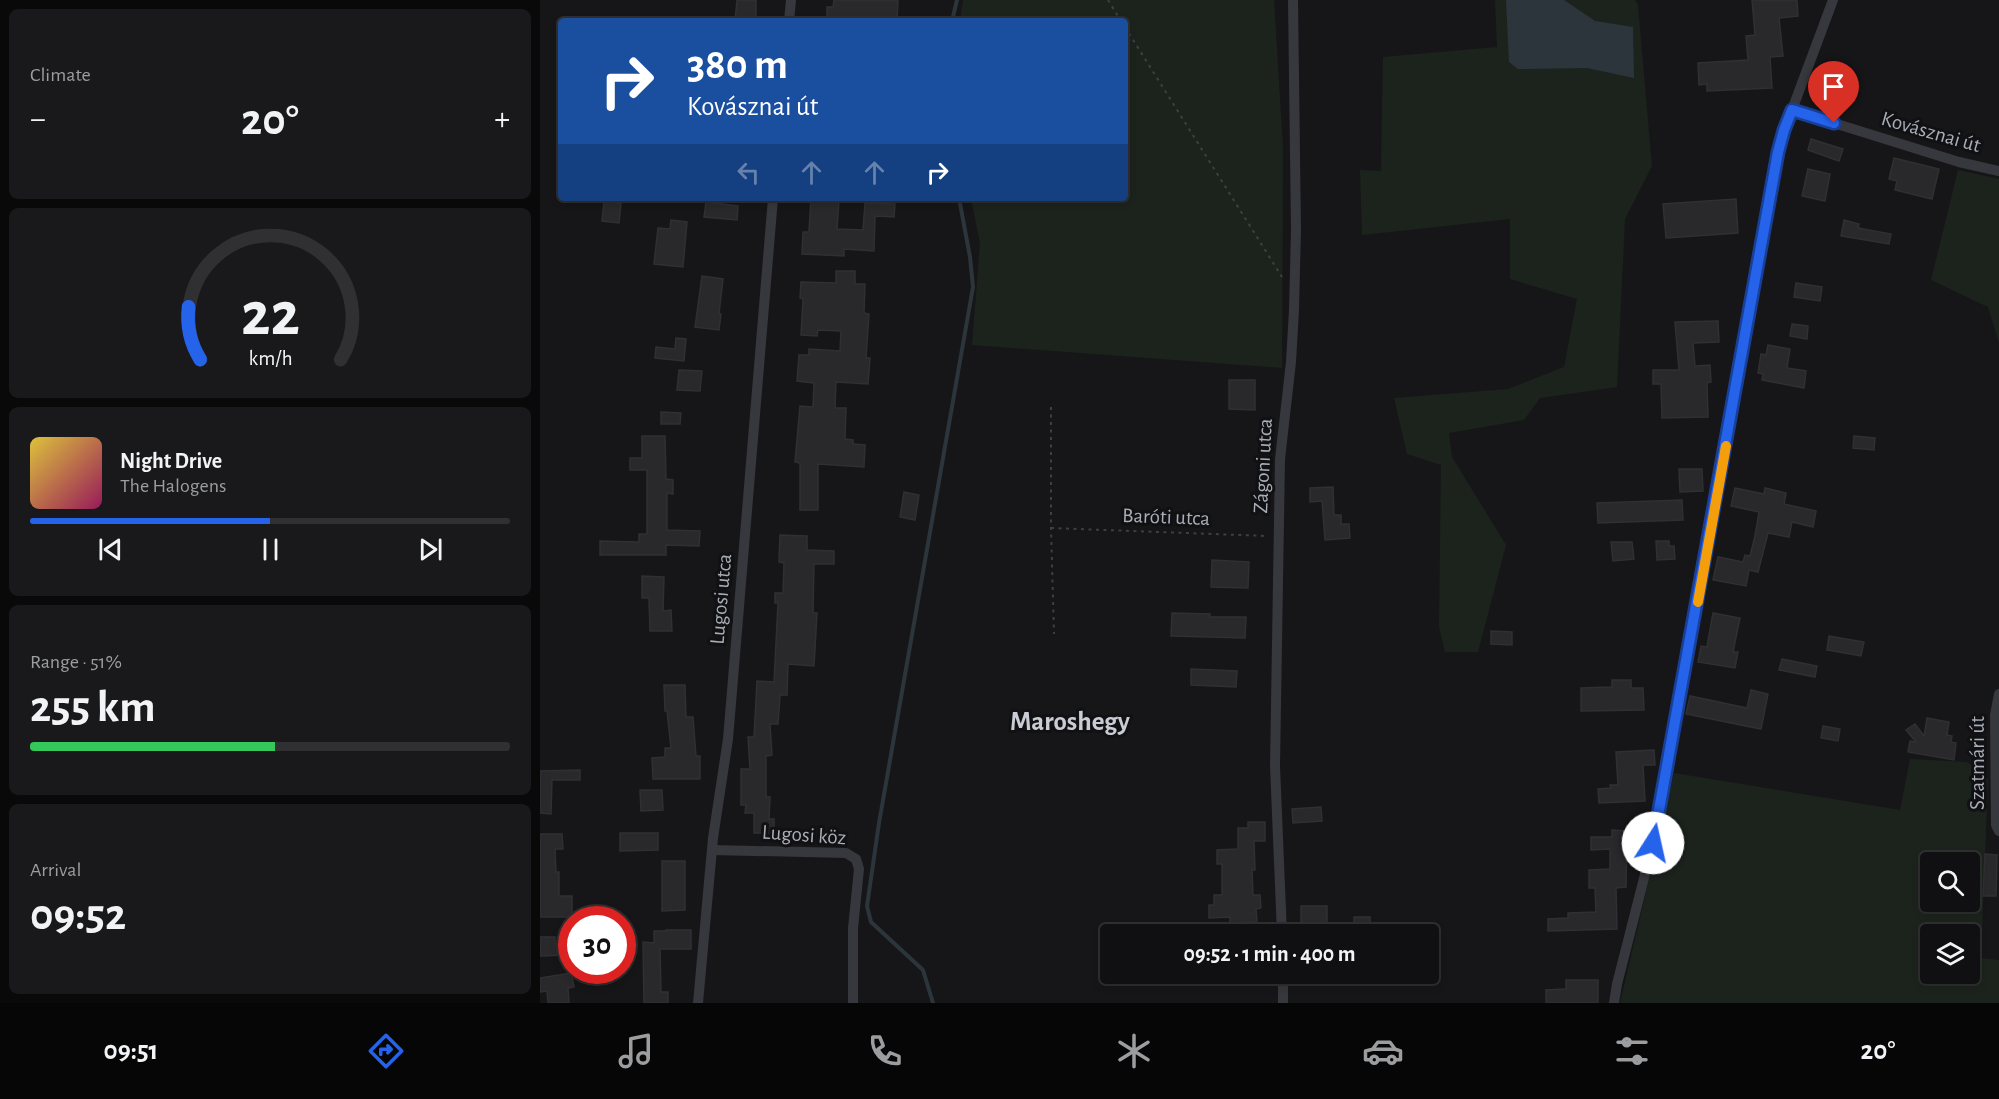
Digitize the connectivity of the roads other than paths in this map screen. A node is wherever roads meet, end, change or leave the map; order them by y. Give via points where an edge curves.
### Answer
1 (791, 0) edge
2 (1293, 0) edge
3 (1833, 0) edge
4 (789, 18) edge
5 (1792, 110) junction
6 (1999, 171) edge
7 (773, 201) edge
8 (1999, 694) edge
9 (1999, 831) edge
10 (712, 850) junction
11 (1282, 924) edge
12 (1283, 984) edge
13 (698, 1003) edge
14 (852, 1003) edge
15 (1283, 1003) edge
16 (1614, 1003) edge

1 - 4 street
2 - 11 street, Zágoni utca via 1296,230 1291,362 1280,459 1275,766
3 - 5 street
5 - 6 street, Kovásznai út
5 - 16 street via 1778,152 1653,843
7 - 10 street, Lugosi utca via 729,740
8 - 9 street, Szatmári út via 1995,715
10 - 13 street, Lugosi utca
10 - 14 street, Lugosi köz via 846,853 856,859 859,868
12 - 15 street

